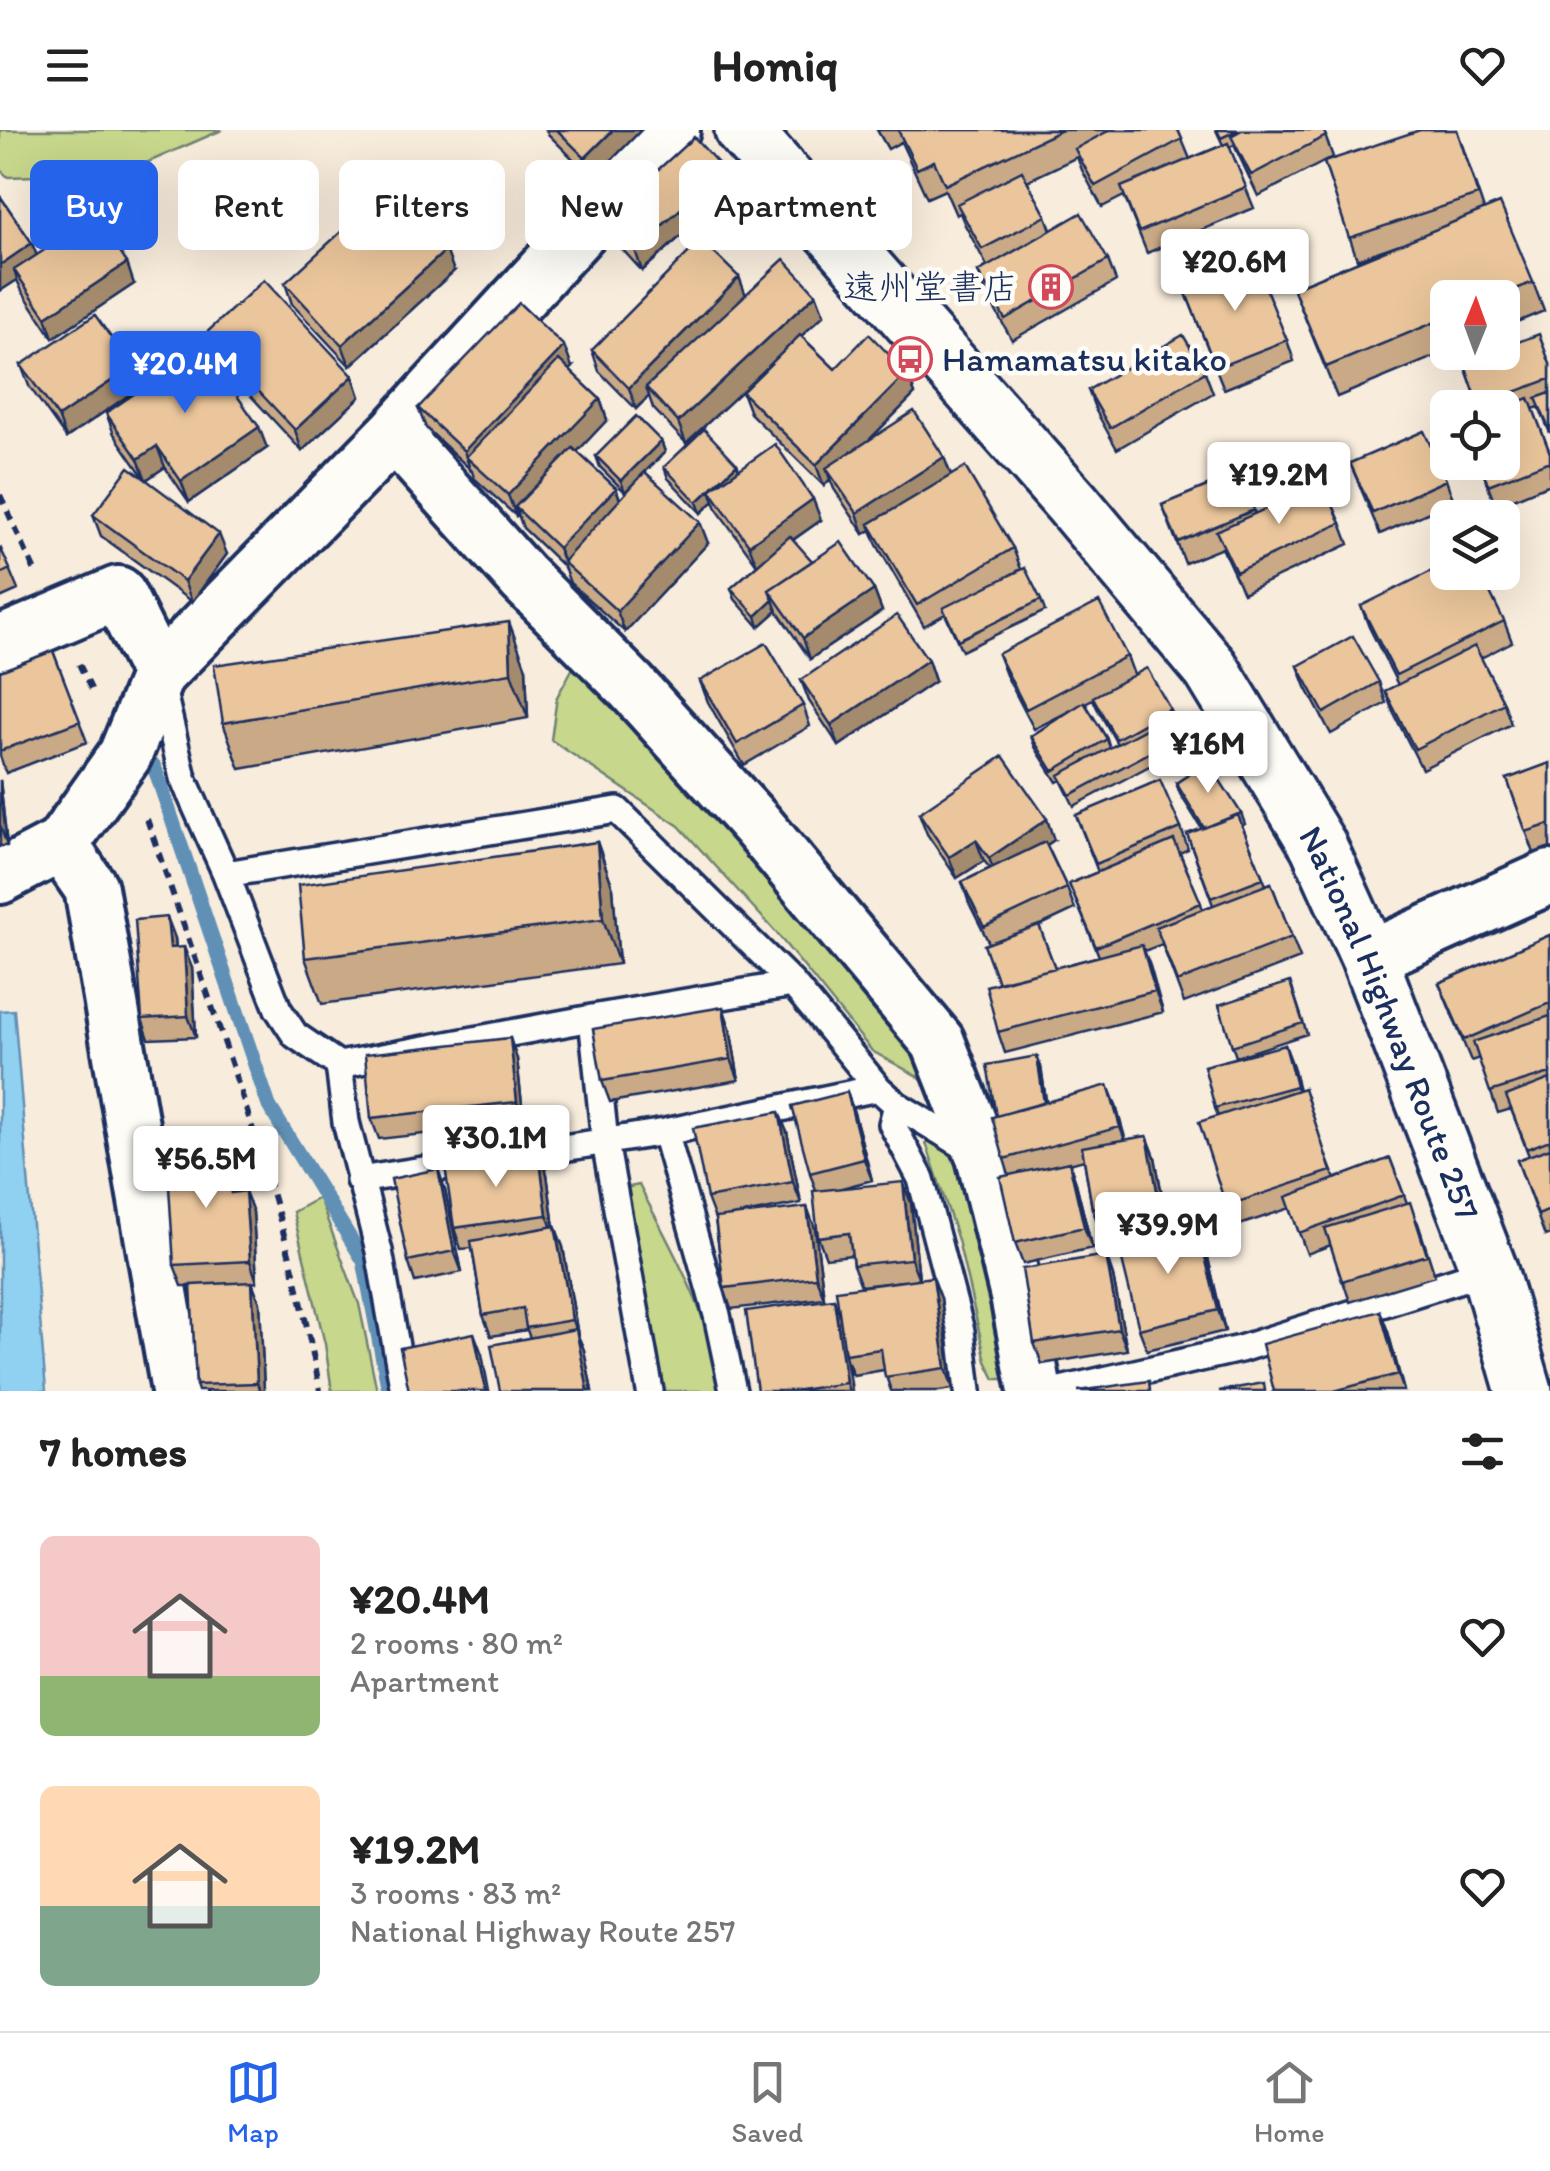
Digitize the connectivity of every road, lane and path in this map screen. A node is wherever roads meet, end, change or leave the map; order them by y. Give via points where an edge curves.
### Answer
1 (673, 130) edge
2 (743, 130) edge
3 (394, 434) junction
4 (0, 643) edge
5 (158, 674) junction
6 (125, 755) junction
7 (61, 844) junction
8 (226, 874) junction
9 (1550, 876) edge
10 (0, 878) edge
11 (1369, 958) junction
12 (793, 984) junction
13 (592, 1018) junction
14 (339, 1065) junction
15 (888, 1096) junction
16 (664, 1132) junction
17 (605, 1142) junction
18 (983, 1156) junction
19 (359, 1180) junction
20 (1489, 1270) junction
21 (178, 1391) edge
22 (320, 1391) edge
23 (404, 1391) edge
24 (650, 1391) edge
25 (733, 1391) edge
26 (968, 1391) edge
27 (1035, 1391) edge
28 (1056, 1391) edge
29 (1524, 1391) edge

1 - 3 street
2 - 11 highway, National Highway Route 257 via 1211,669 1318,845
3 - 5 street
3 - 18 street via 757,825 906,1002 938,1042
4 - 5 street via 118,593
5 - 6 street
5 - 8 lane via 183,778
6 - 7 street
6 - 22 path via 255,1130
7 - 10 street
7 - 21 street via 90,888
8 - 12 lane via 617,810
8 - 14 lane via 278,1009 295,1035
9 - 11 street
11 - 20 highway, National Highway Route 257
12 - 13 lane
12 - 15 lane
13 - 14 lane
13 - 17 lane
14 - 19 lane
15 - 16 lane
15 - 18 lane
15 - 26 lane via 892,1124 920,1179 961,1330
16 - 17 lane
16 - 25 lane
17 - 19 lane
17 - 24 lane
18 - 27 street
19 - 23 lane
20 - 28 lane via 1240,1349
20 - 29 highway, National Highway Route 257

